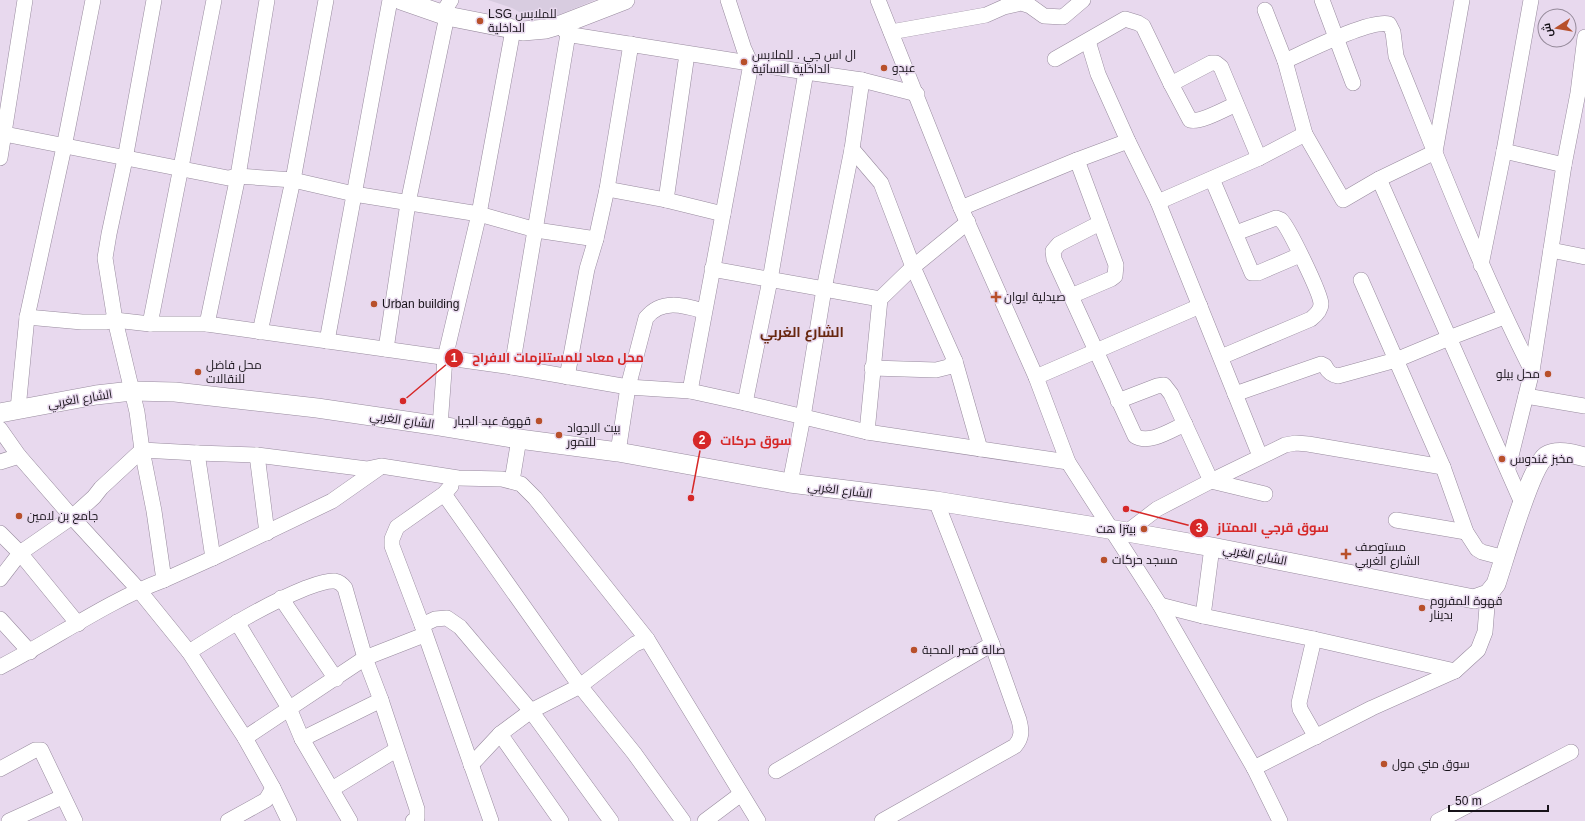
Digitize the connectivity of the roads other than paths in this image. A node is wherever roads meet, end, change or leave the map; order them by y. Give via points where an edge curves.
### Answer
1 (25, 0) edge
2 (93, 0) edge
3 (154, 0) edge
4 (214, 0) edge
5 (267, 0) edge
6 (326, 0) edge
7 (390, 0) edge
8 (401, 0) edge
9 (625, 0) edge
10 (728, 0) edge
11 (878, 0) edge
12 (1083, 0) edge
13 (1322, 0) edge
14 (1462, 0) edge
15 (1531, 0) edge
16 (447, 10) edge
17 (1265, 10) dead end
18 (565, 29) junction
19 (513, 30) junction
20 (891, 32) junction
21 (1585, 37) edge
22 (1335, 38) junction
23 (1088, 41) junction
24 (631, 44) junction
25 (687, 54) junction
26 (1055, 59) dead end
27 (1285, 61) junction
28 (751, 64) junction
29 (806, 72) junction
30 (862, 80) junction
31 (1353, 83) dead end
32 (1170, 84) junction
33 (916, 94) junction
34 (1582, 94) edge
35 (1236, 104) junction
36 (2, 134) edge
37 (1305, 134) junction
38 (1128, 141) junction
39 (64, 147) junction
40 (852, 149) junction
41 (1504, 151) junction
42 (1435, 152) junction
43 (0, 158) edge
44 (125, 158) junction
45 (1259, 158) junction
46 (1077, 160) junction
47 (1564, 165) junction
48 (181, 168) junction
49 (238, 176) junction
50 (1212, 179) junction
51 (1379, 179) junction
52 (293, 180) junction
53 (607, 189) junction
54 (354, 194) junction
55 (666, 200) junction
56 (1158, 202) junction
57 (408, 203) junction
58 (961, 208) junction
59 (478, 214) junction
60 (723, 214) junction
61 (968, 222) junction
62 (1100, 223) junction
63 (536, 230) junction
64 (1236, 233) junction
65 (596, 239) junction
66 (1551, 250) junction
67 (1300, 254) junction
68 (1585, 257) edge
69 (1481, 265) junction
70 (914, 267) junction
71 (712, 269) junction
72 (770, 280) junction
73 (1361, 280) dead end
74 (824, 289) junction
75 (1071, 296) junction
76 (880, 299) junction
77 (1200, 306) junction
78 (703, 312) junction
79 (27, 317) junction
80 (1504, 317) junction
81 (115, 320) junction
82 (150, 324) junction
83 (207, 324) junction
84 (260, 332) junction
85 (1449, 338) junction
86 (327, 341) junction
87 (386, 349) junction
88 (1096, 352) junction
89 (445, 358) junction
90 (1221, 358) junction
91 (1396, 360) junction
92 (955, 361) junction
93 (512, 367) junction
94 (872, 368) junction
95 (1532, 371) junction
96 (566, 376) junction
97 (1036, 377) junction
98 (628, 387) junction
99 (132, 391) junction
100 (690, 391) junction
101 (1234, 394) junction
102 (1526, 396) junction
103 (1118, 401) junction
104 (745, 403) junction
105 (1585, 404) edge
106 (9, 411) edge
107 (803, 417) junction
108 (1185, 424) junction
109 (440, 426) junction
110 (0, 430) edge
111 (867, 432) junction
112 (520, 439) junction
113 (980, 449) junction
114 (142, 450) junction
115 (618, 452) junction
116 (197, 453) junction
117 (258, 455) junction
118 (18, 456) junction
119 (1260, 456) junction
120 (1585, 458) edge
121 (0, 462) edge
122 (1068, 462) junction
123 (381, 466) junction
124 (1444, 466) junction
125 (1508, 468) junction
126 (458, 478) junction
127 (1211, 480) junction
128 (512, 481) junction
129 (790, 483) junction
130 (444, 494) junction
131 (1265, 494) dead end
132 (936, 501) junction
133 (1522, 503) junction
134 (72, 517) junction
135 (1396, 520) dead end
136 (1120, 531) junction
137 (0, 532) edge
138 (1466, 532) junction
139 (267, 533) junction
140 (1212, 547) junction
141 (20, 553) junction
142 (213, 558) junction
143 (1505, 558) junction
144 (0, 579) edge
145 (164, 580) junction
146 (138, 590) junction
147 (1488, 594) junction
148 (280, 598) junction
149 (1160, 605) junction
150 (1203, 616) junction
151 (0, 620) edge
152 (237, 622) junction
153 (78, 624) junction
154 (423, 630) junction
155 (647, 639) junction
156 (1314, 639) junction
157 (992, 644) junction
158 (30, 652) junction
159 (189, 652) junction
160 (365, 658) junction
161 (0, 667) edge
162 (1455, 671) junction
163 (336, 679) junction
164 (580, 686) junction
165 (381, 700) junction
166 (289, 708) junction
167 (531, 711) junction
168 (500, 734) junction
169 (1316, 737) junction
170 (245, 738) junction
171 (302, 739) junction
172 (396, 750) junction
173 (1571, 752) dead end
174 (471, 765) junction
175 (1254, 768) junction
176 (0, 770) edge
177 (776, 772) dead end
178 (273, 788) junction
179 (332, 789) junction
180 (741, 794) junction
181 (62, 797) junction
182 (9, 821) edge
183 (75, 821) edge
184 (228, 821) edge
185 (289, 821) edge
186 (350, 821) edge
187 (413, 821) edge
188 (491, 821) edge
189 (561, 821) edge
190 (611, 821) edge
191 (683, 821) edge
192 (705, 821) edge
193 (758, 821) edge
194 (882, 821) edge
195 (1280, 821) edge
196 (1438, 821) edge

1 - 36 street
2 - 39 street
3 - 44 street
4 - 48 street
5 - 49 street
6 - 52 street
7 - 54 street
8 - 16 street
9 - 18 street
10 - 28 street
11 - 20 street
12 - 20 street via 1063,17 1044,16 1021,3 986,15
13 - 22 street
14 - 42 street
15 - 41 street
16 - 19 street
16 - 57 street
17 - 27 street
18 - 19 street
18 - 24 street
18 - 63 street
19 - 59 street
20 - 33 street
21 - 34 street
22 - 27 street
22 - 31 street
22 - 42 street via 1372,25 1389,24 1393,32 1396,56
23 - 26 street
23 - 32 street via 1125,19 1138,23 1143,26
23 - 38 street via 1098,74
24 - 25 street
24 - 53 street
25 - 28 street
25 - 55 street
27 - 37 street
28 - 29 street
28 - 60 street
29 - 30 street
29 - 72 street
30 - 33 street
30 - 40 street
32 - 35 street via 1190,120 1201,120
32 - 35 street via 1211,63 1216,63 1221,67
33 - 58 street
34 - 47 street
35 - 45 street
36 - 39 street
36 - 43 street
37 - 45 street
37 - 51 street via 1343,200
38 - 46 street
38 - 56 street
39 - 44 street
39 - 79 street
40 - 70 street via 881,183
40 - 74 street
41 - 47 street
41 - 69 street
42 - 51 street
42 - 69 street
44 - 48 street
44 - 81 street via 105,258
45 - 50 street
46 - 58 street
46 - 62 street
47 - 66 street
48 - 49 street via 228,178
48 - 82 street
49 - 52 street
49 - 83 street
50 - 56 street
50 - 64 street
51 - 85 street
52 - 54 street
52 - 84 street
53 - 55 street
53 - 65 street
54 - 57 street
54 - 86 street
55 - 60 street
56 - 77 street
57 - 59 street
57 - 87 street
58 - 61 street
59 - 63 street
59 - 89 street
60 - 71 street
61 - 70 street
61 - 97 street
62 - 75 street via 1059,244 1053,251 1054,259
62 - 75 street via 1116,264 1115,276
63 - 65 street
63 - 93 street
64 - 67 street via 1279,218 1284,222
64 - 67 street via 1253,273
65 - 96 street via 587,269
66 - 68 street
66 - 95 street
67 - 90 street via 1321,304 1316,315
69 - 80 street
70 - 76 street
70 - 92 street
71 - 72 street
71 - 78 street
72 - 74 street
72 - 104 street
73 - 91 street
74 - 76 street
74 - 107 street
75 - 88 street
76 - 94 street
77 - 88 street
77 - 90 street
78 - 98 street via 688,306 669,305 651,311 646,318
78 - 100 street
79 - 81 street via 82,322
79 - 106 street
80 - 85 street
80 - 95 street
81 - 82 street
81 - 99 street
82 - 83 street
83 - 84 street
84 - 86 street
85 - 91 street
85 - 125 street
86 - 87 street
87 - 89 street
88 - 97 street
88 - 103 street
89 - 93 street
89 - 109 street
90 - 101 street
91 - 101 street via 1338,376 1332,375 1321,364
91 - 124 street
92 - 94 street via 948,367 936,370
92 - 113 street
93 - 96 street
94 - 111 street
95 - 102 street
96 - 98 street
97 - 122 street
98 - 100 street
98 - 115 street
99 - 106 street, الشارع الغربي
99 - 109 street, الشارع الغربي via 239,398
99 - 114 street
100 - 104 street
101 - 119 street
102 - 105 street
102 - 125 street
103 - 108 street via 1137,438 1152,438
103 - 108 street via 1164,385
104 - 107 street
107 - 111 street
107 - 129 street
108 - 127 street
109 - 112 street, الشارع الغربي
110 - 118 street
111 - 113 street
112 - 115 street, الشارع الغربي
112 - 128 street
113 - 122 street
114 - 116 street
114 - 134 street
114 - 145 street
115 - 129 street, الشارع الغربي
116 - 117 street
116 - 142 street
117 - 123 street via 367,469
117 - 139 street
118 - 121 street
118 - 134 street
119 - 124 street via 1296,443
119 - 127 street
120 - 133 street via 1555,453 1546,456 1540,462
122 - 136 street
123 - 126 street
123 - 139 street via 332,501
124 - 138 street
125 - 133 street
126 - 128 street
126 - 130 street
127 - 131 street
127 - 136 street
128 - 155 street via 521,484 535,498
129 - 132 street, الشارع الغربي
130 - 154 street via 397,527 392,539 392,546
130 - 164 street
132 - 136 street, الشارع الغربي
132 - 157 street
133 - 143 street
134 - 141 street
134 - 146 street
135 - 138 street
136 - 140 street, الشارع الغربي
136 - 149 street
137 - 141 street
138 - 143 street via 1477,549
139 - 142 street
140 - 147 street, الشارع الغربي via 1474,599
140 - 150 street
141 - 144 street
141 - 153 street
142 - 145 street
143 - 147 street via 1496,584
145 - 146 street
146 - 153 street
146 - 159 street
147 - 162 street via 1485,632 1478,650
148 - 152 street
148 - 160 street via 331,581 342,584
148 - 163 street
149 - 150 street
149 - 175 street
150 - 156 street
151 - 158 street
152 - 159 street
152 - 166 street
153 - 158 street
154 - 160 street
154 - 167 street via 441,618 453,621
154 - 174 street
155 - 164 street via 635,644
155 - 180 street
156 - 162 street
156 - 169 street via 1298,703
157 - 177 street
157 - 194 street via 1022,730 1019,742
158 - 161 street
159 - 170 street
160 - 163 street
160 - 165 street
162 - 169 street via 1372,708
163 - 166 street
164 - 167 street
164 - 191 street via 634,753
165 - 171 street
165 - 172 street
166 - 170 street
166 - 171 street
167 - 168 street
167 - 190 street
168 - 174 street
168 - 189 street
169 - 175 street
170 - 178 street
171 - 179 street
172 - 179 street
172 - 187 street via 417,810 417,818
173 - 196 street
174 - 188 street
175 - 195 street
176 - 181 street via 36,750 41,750
178 - 184 street via 266,800
178 - 185 street
179 - 186 street
180 - 192 street
180 - 193 street
181 - 182 street
181 - 183 street

